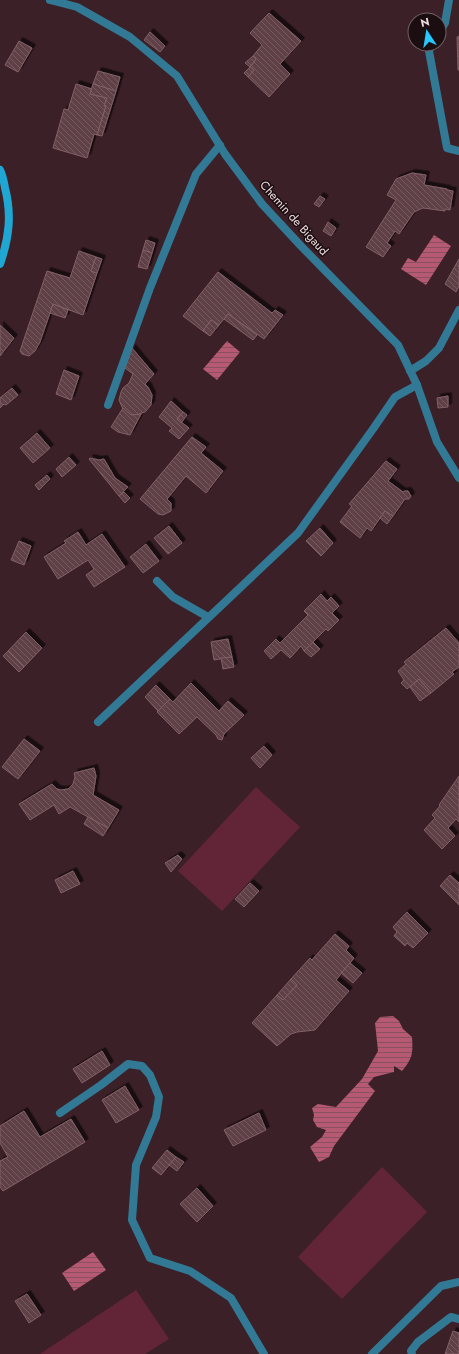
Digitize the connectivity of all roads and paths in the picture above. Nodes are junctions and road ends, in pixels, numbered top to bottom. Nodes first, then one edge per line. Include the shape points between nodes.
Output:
1 (50, 0) edge
2 (449, 0) edge
3 (447, 12) edge
4 (428, 52) edge
5 (220, 145) junction
6 (459, 151) edge
7 (0, 170) edge
8 (0, 264) edge
9 (459, 310) edge
10 (410, 371) junction
11 (417, 385) junction
12 (108, 405) dead end
13 (459, 478) edge
14 (157, 581) dead end
15 (208, 617) junction
16 (98, 722) dead end
17 (60, 1113) dead end
18 (459, 1282) edge
19 (459, 1319) edge
20 (264, 1354) edge
21 (372, 1354) edge
22 (412, 1354) edge

1 - 5 street, Chemin de Bigaud via 77,7 130,37 177,76
2 - 3 street
4 - 6 street via 447,148
5 - 10 street, Chemin de Bigaud via 262,204 398,345
5 - 12 street via 196,174 150,288
7 - 8 street via 8,198 10,223
9 - 10 street via 439,348 426,361
10 - 11 street, Chemin de Bigaud
11 - 13 street, Chemin de Bigaud via 437,442
11 - 15 street via 395,397 298,533
14 - 15 street via 173,597
15 - 16 street
17 - 20 street via 128,1064 142,1066 150,1075 158,1097 156,1117 136,1165 132,1220 150,1258 190,1271 231,1298
18 - 21 street via 440,1286
19 - 22 street via 451,1317 418,1342 411,1351

